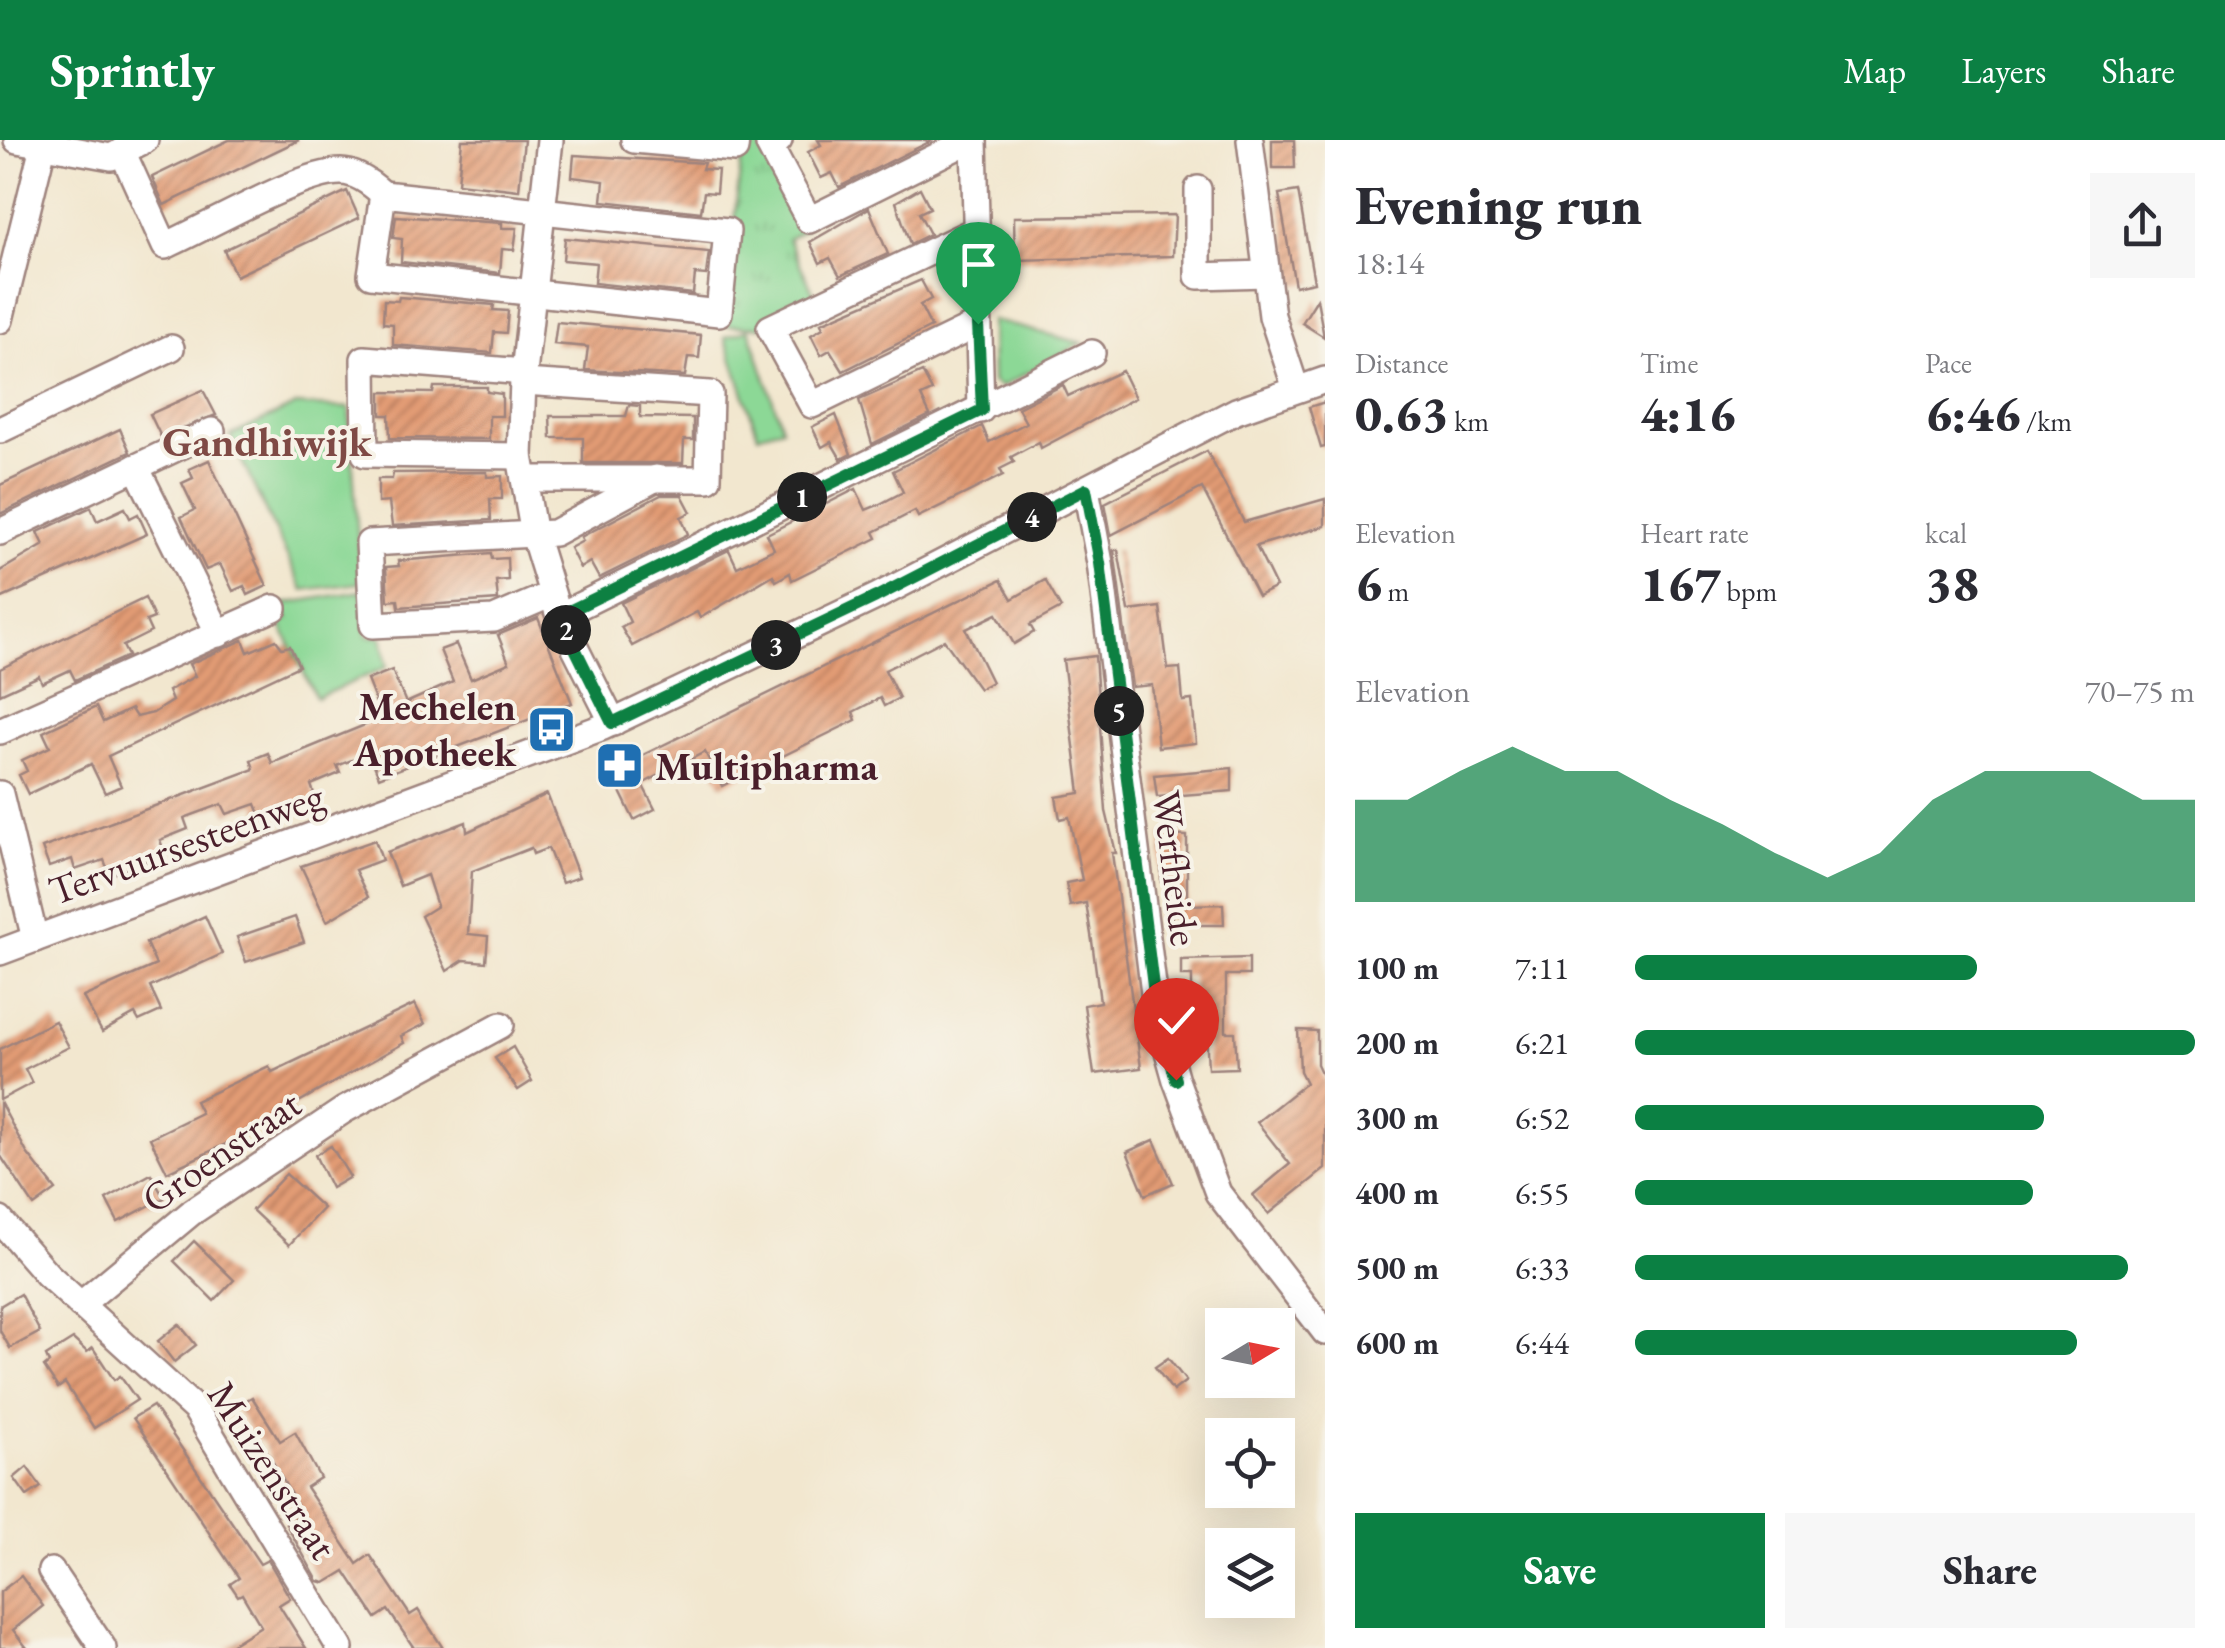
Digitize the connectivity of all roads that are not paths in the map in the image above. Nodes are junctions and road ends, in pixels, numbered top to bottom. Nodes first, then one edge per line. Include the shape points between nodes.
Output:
1 (17, 140) edge
2 (550, 140) edge
3 (634, 140) edge
4 (736, 140) edge
5 (779, 140) edge
6 (972, 140) edge
7 (1250, 140) edge
8 (134, 145) edge
9 (43, 146) junction
10 (1198, 190) dead end
11 (382, 194) junction
12 (542, 212) junction
13 (976, 230) junction
14 (1266, 274) junction
15 (532, 294) junction
16 (0, 320) edge
17 (978, 324) junction
18 (171, 348) dead end
19 (1092, 353) dead end
20 (523, 377) junction
21 (1325, 380) edge
22 (1296, 389) junction
23 (982, 410) junction
24 (0, 430) edge
25 (212, 431) dead end
26 (136, 467) junction
27 (522, 468) junction
28 (656, 478) junction
29 (1086, 489) junction
30 (0, 532) edge
31 (534, 535) junction
32 (556, 605) junction
33 (274, 608) dead end
34 (219, 634) junction
35 (612, 723) junction
36 (0, 731) edge
37 (0, 794) edge
38 (35, 939) junction
39 (0, 952) edge
40 (501, 1025) dead end
41 (0, 1220) edge
42 (80, 1304) junction
43 (1325, 1332) edge
44 (50, 1571) dead end
45 (102, 1648) edge
46 (340, 1648) edge

1 - 9 street
2 - 12 street
3 - 4 street via 736,149
5 - 6 street via 769,145 809,220
6 - 13 street
7 - 14 street
8 - 9 street via 112,156
8 - 11 street via 165,246 312,178 344,172
9 - 16 street
10 - 14 street via 1198,276
11 - 12 street
11 - 15 street via 370,274
12 - 15 street
12 - 15 street via 727,231 719,314
13 - 17 street
13 - 17 street via 770,328 812,405
14 - 22 street
15 - 20 street
17 - 23 street
18 - 24 street
19 - 23 street
20 - 27 street
20 - 27 street via 364,358 364,454
20 - 28 street via 710,394 708,479
21 - 22 street, Tervuursesteenweg
22 - 29 street, Tervuursesteenweg via 1236,411
23 - 32 street
25 - 26 street
26 - 30 street
26 - 34 street
27 - 28 street
27 - 31 street
28 - 31 street via 554,532
29 - 35 street, Tervuursesteenweg
29 - 43 street, Werfheide via 1156,1010 1218,1193
31 - 32 street
31 - 32 street via 369,543 373,625 494,619
32 - 35 street
33 - 34 street
34 - 36 street
35 - 38 street, Tervuursesteenweg
37 - 38 street
38 - 39 street, Tervuursesteenweg
40 - 42 street, Groenstraat via 412,1070 192,1212
41 - 42 street, Muizenstraat
42 - 46 street, Muizenstraat via 196,1410
44 - 45 street

